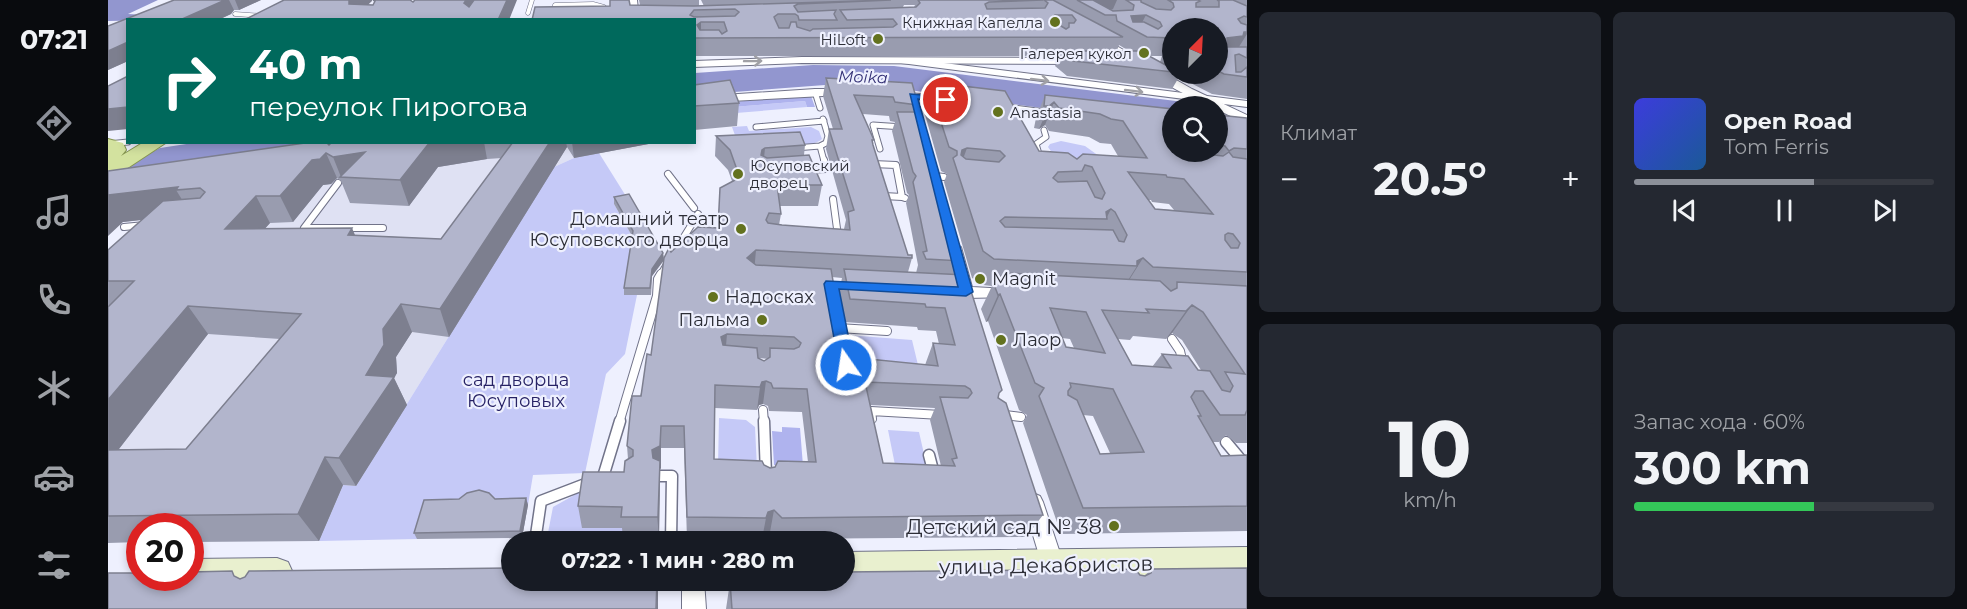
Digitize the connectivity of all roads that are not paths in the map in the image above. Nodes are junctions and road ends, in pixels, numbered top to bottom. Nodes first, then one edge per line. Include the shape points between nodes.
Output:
1 (532, 0) edge
2 (633, 0) edge
3 (573, 2) edge
4 (528, 13) dead end
5 (235, 14) dead end
6 (269, 17) edge
7 (552, 18) edge
8 (603, 18) edge
9 (637, 18) edge
10 (1082, 31) edge
11 (1106, 36) edge
12 (1094, 37) junction
13 (904, 61) junction
14 (1092, 61) edge
15 (1113, 61) edge
16 (1136, 61) junction
17 (1162, 61) edge
18 (696, 64) edge
19 (815, 92) junction
20 (849, 92) edge
21 (884, 94) edge
22 (913, 96) junction
23 (1174, 96) edge
24 (1199, 96) edge
25 (696, 100) edge
26 (959, 101) edge
27 (1228, 102) edge
28 (980, 104) edge
29 (1247, 104) edge
30 (820, 108) dead end
31 (917, 110) edge
32 (1228, 110) edge
33 (1072, 116) edge
34 (1247, 120) edge
35 (756, 127) dead end
36 (908, 127) edge
37 (1044, 130) dead end
38 (152, 144) edge
39 (820, 146) junction
40 (792, 148) edge
41 (133, 149) edge
42 (880, 149) dead end
43 (108, 155) edge
44 (1042, 157) edge
45 (795, 171) edge
46 (937, 173) edge
47 (668, 174) dead end
48 (876, 174) edge
49 (338, 183) dead end
50 (880, 185) edge
51 (939, 193) edge
52 (833, 199) dead end
53 (155, 224) edge
54 (124, 227) dead end
55 (383, 228) dead end
56 (956, 242) edge
57 (839, 245) edge
58 (833, 286) edge
59 (937, 290) edge
60 (1019, 295) edge
61 (969, 301) junction
62 (838, 328) junction
63 (887, 331) dead end
64 (1172, 339) dead end
65 (1185, 371) edge
66 (851, 373) edge
67 (998, 394) edge
68 (763, 410) dead end
69 (954, 415) edge
70 (1008, 420) edge
71 (875, 432) edge
72 (1226, 442) dead end
73 (929, 455) dead end
74 (1247, 467) edge
75 (660, 476) edge
76 (924, 476) edge
77 (766, 483) edge
78 (1028, 486) edge
79 (537, 531) edge
80 (671, 531) edge
81 (1247, 562) edge
82 (1053, 564) junction
83 (855, 567) edge
84 (204, 575) edge
85 (288, 578) edge
86 (693, 591) edge
87 (694, 609) edge

1 - 4 lane
2 - 9 street
3 - 7 lane via 555,5
3 - 8 lane via 603,5
5 - 6 lane
10 - 12 street
11 - 12 lane
12 - 16 street
13 - 14 street
18 -> 13 street via 725,58
13 -> 23 street
15 - 16 street
16 - 17 street
16 - 24 street
19 - 20 street
19 - 25 street
19 - 30 lane
21 - 22 street
22 - 26 street
22 - 31 street
27 - 29 street
28 - 33 street
32 - 34 street
35 - 39 lane via 824,120 828,140
36 - 42 lane via 873,125
37 - 44 lane via 1046,137 1036,144
38 - 41 main road
39 - 40 lane
39 - 45 lane via 826,169
41 - 43 main road
41 - 43 lane
46 - 51 street
47 - 79 lane via 696,211 658,279 657,296 607,477 541,501
48 - 50 lane via 873,164 896,165 904,197 884,196
49 - 55 lane via 304,228
52 - 57 lane
53 - 54 lane
56 - 61 street
58 - 62 lane
59 - 61 street
60 - 61 street
62 - 63 lane
62 - 66 lane
64 - 65 lane
67 - 70 street
68 - 77 lane
69 - 71 lane via 870,408
72 - 74 lane
73 - 76 lane via 935,477
75 - 80 lane via 672,476
78 - 82 street
81 - 82 main road, улица Декабристов via 1101,568
82 - 83 main road, улица Декабристов
84 - 85 main road
86 - 87 street

